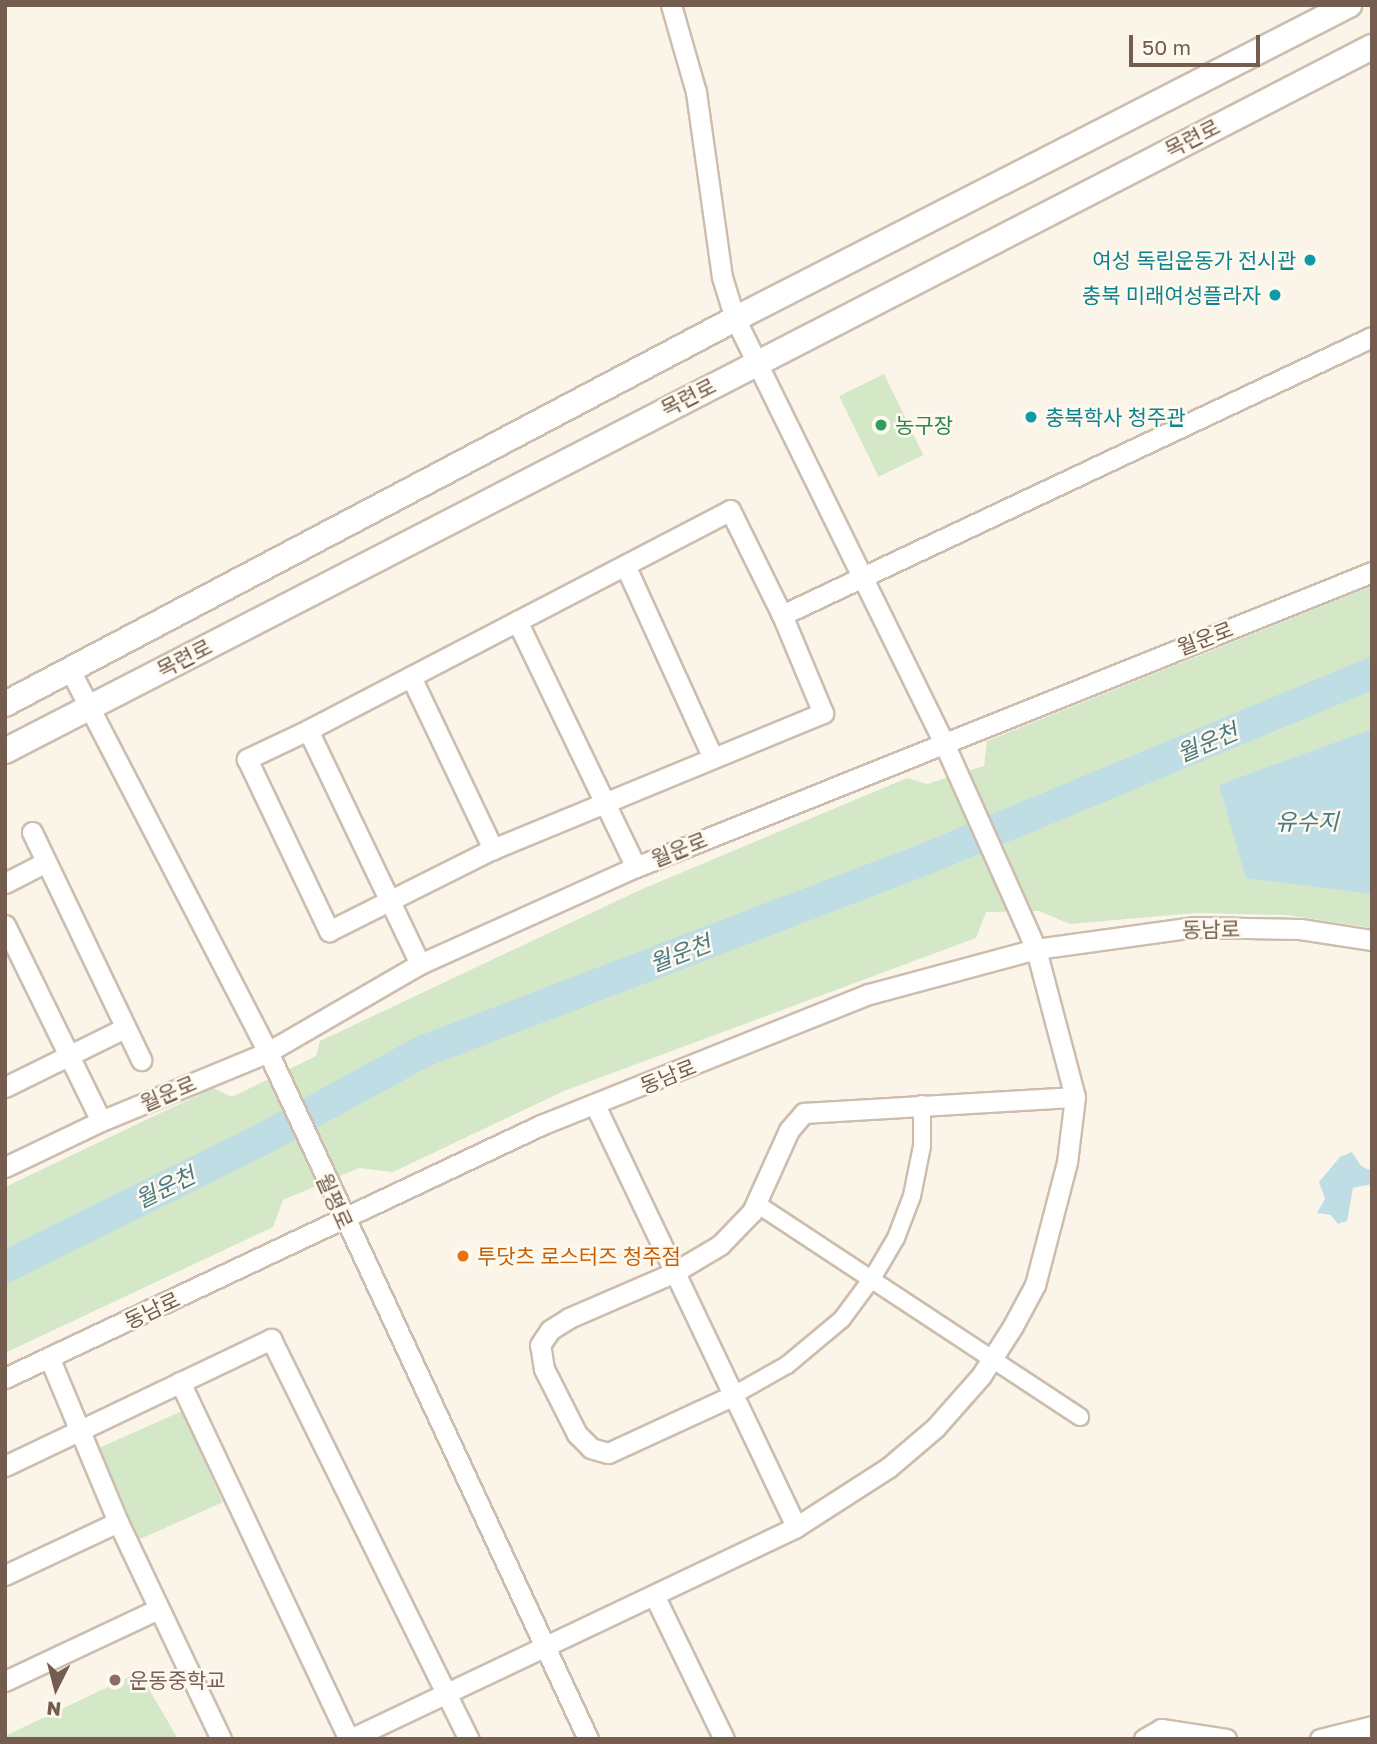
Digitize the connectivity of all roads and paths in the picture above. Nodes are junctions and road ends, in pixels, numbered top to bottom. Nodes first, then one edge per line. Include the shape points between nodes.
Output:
1 (671, 5) edge
2 (1349, 5) edge
3 (1372, 47) edge
4 (735, 319) junction
5 (1372, 337) edge
6 (757, 362) junction
7 (625, 565) junction
8 (1372, 572) edge
9 (863, 577) junction
10 (782, 615) junction
11 (517, 621) junction
12 (70, 670) junction
13 (411, 677) junction
14 (5, 704) edge
15 (89, 707) junction
16 (308, 730) junction
17 (943, 741) junction
18 (5, 751) edge
19 (713, 758) junction
20 (606, 801) junction
21 (32, 832) dead end
22 (493, 849) junction
23 (46, 862) junction
24 (636, 866) junction
25 (5, 883) edge
26 (389, 899) junction
27 (5, 925) edge
28 (1372, 940) edge
29 (1036, 949) junction
30 (420, 964) junction
31 (125, 1028) junction
32 (268, 1052) junction
33 (69, 1056) junction
34 (141, 1060) dead end
35 (5, 1087) edge
36 (1075, 1097) junction
37 (922, 1104) junction
38 (595, 1105) junction
39 (101, 1121) junction
40 (5, 1167) edge
41 (757, 1203) junction
42 (344, 1222) junction
43 (673, 1273) junction
44 (873, 1277) junction
45 (48, 1357) junction
46 (991, 1361) junction
47 (5, 1378) edge
48 (180, 1382) junction
49 (732, 1396) junction
50 (1080, 1417) dead end
51 (78, 1431) junction
52 (5, 1466) edge
53 (118, 1522) junction
54 (796, 1527) junction
55 (5, 1575) edge
56 (655, 1597) junction
57 (158, 1609) junction
58 (544, 1649) junction
59 (5, 1681) edge
60 (446, 1694) junction
61 (1372, 1726) edge
62 (222, 1739) edge
63 (350, 1739) edge
64 (469, 1739) edge
65 (588, 1739) edge
66 (724, 1739) edge
67 (1144, 1739) edge
68 (1226, 1739) edge
69 (1320, 1739) edge

1 - 4 street via 694,83 722,277
2 - 4 street, 목련로
3 - 6 street, 목련로
4 - 6 street
4 - 12 street, 목련로
5 - 9 street
6 - 9 street
6 - 15 street, 목련로
7 - 10 street via 730,510
7 - 11 street
7 - 19 street
8 - 17 street, 월운로
9 - 10 street
9 - 17 street
10 - 19 street via 823,713
11 - 13 street
11 - 20 street
12 - 14 street, 목련로
12 - 15 street, 월평로
13 - 16 street
13 - 22 street
15 - 18 street, 목련로
15 - 32 street, 월평로
16 - 26 street
16 - 26 street via 247,759 329,931
17 - 24 street, 월운로
17 - 29 street
19 - 20 street
20 - 22 street
20 - 24 street
21 - 23 street
22 - 26 street
23 - 25 street
23 - 31 street
24 - 30 street, 월운로
26 - 30 street
27 - 33 street
28 - 29 street, 동남로 via 1300,929 1194,927
29 - 36 street
29 - 38 street, 동남로 via 869,994
30 - 32 street, 월운로
31 - 33 street
31 - 34 street
32 - 39 street, 월운로
32 - 42 street, 월평로
33 - 35 street
33 - 39 street
36 - 37 street
36 - 46 street via 1067,1162 1035,1285
37 - 41 street via 804,1113 789,1130
37 - 44 street via 922,1146 912,1196 896,1238
38 - 42 street, 동남로 via 541,1125
38 - 43 street
39 - 40 street, 월운로
41 - 43 street via 720,1245
41 - 44 street
42 - 45 street, 동남로
42 - 58 street, 월평로
43 - 49 street
43 - 49 street via 550,1330 540,1345 544,1369 577,1434 591,1448 608,1453
44 - 46 street
44 - 49 street via 842,1319 787,1365
45 - 47 street, 동남로
45 - 51 street
46 - 50 street
46 - 54 street via 935,1428 888,1468
48 - 51 street
48 - 60 street via 271,1339
48 - 63 street
49 - 54 street
51 - 52 street
51 - 53 street
53 - 55 street
53 - 57 street
54 - 56 street
56 - 58 street
56 - 66 street
57 - 59 street
57 - 62 street
58 - 60 street
58 - 65 street, 월평로
60 - 63 street
60 - 64 street
61 - 69 street
67 - 68 street via 1161,1729

